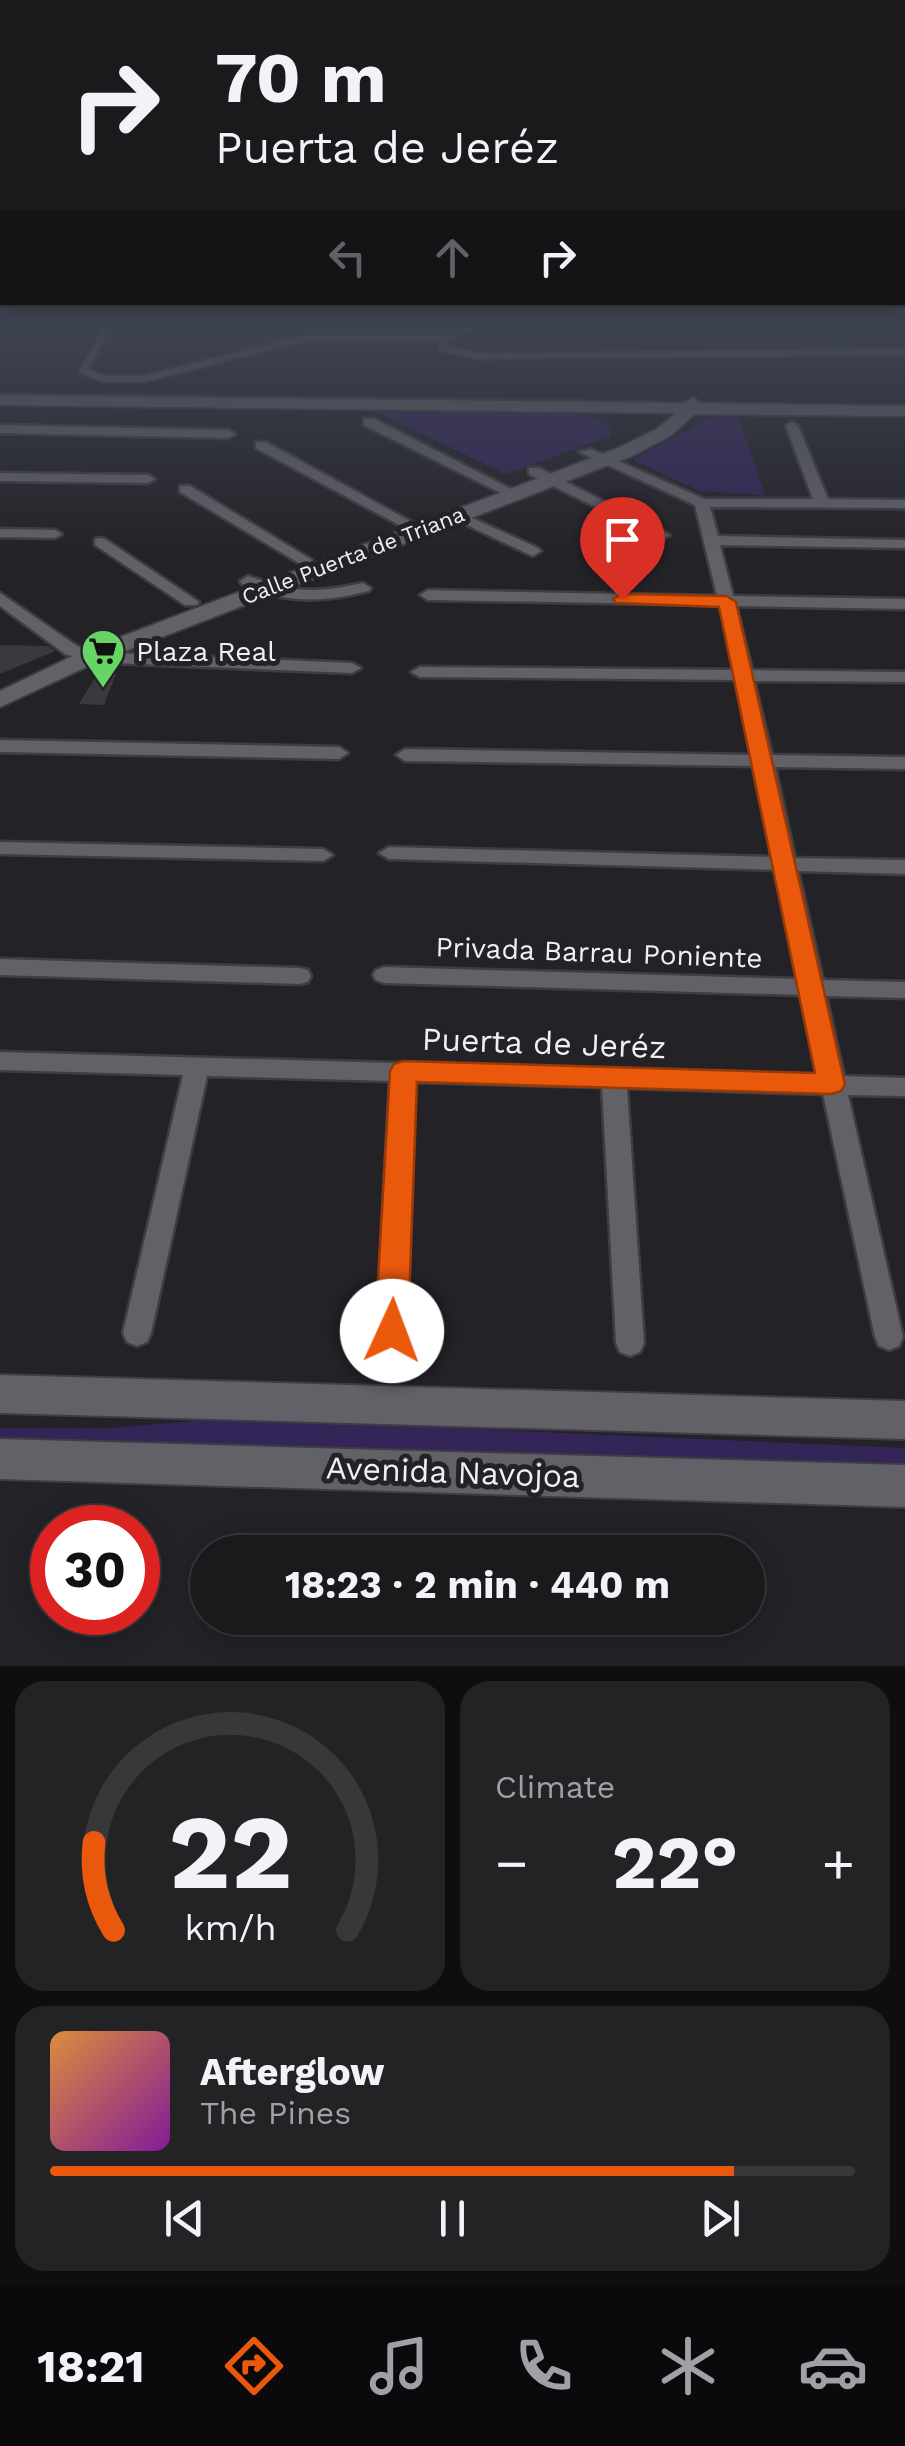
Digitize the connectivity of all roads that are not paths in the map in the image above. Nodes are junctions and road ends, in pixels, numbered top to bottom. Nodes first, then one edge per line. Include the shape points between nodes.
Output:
1 (227, 403) edge
2 (649, 403) edge
3 (660, 403) edge
4 (684, 403) edge
5 (692, 403) junction
6 (705, 403) edge
7 (579, 407) junction
8 (905, 412) edge
9 (368, 422) dead end
10 (630, 426) junction
11 (792, 426) dead end
12 (0, 429) edge
13 (664, 431) junction
14 (228, 434) dead end
15 (260, 445) dead end
16 (594, 456) junction
17 (542, 475) junction
18 (0, 477) edge
19 (148, 479) dead end
20 (185, 489) dead end
21 (505, 489) junction
22 (702, 502) junction
23 (822, 503) junction
24 (905, 504) edge
25 (458, 515) junction
26 (411, 526) junction
27 (0, 533) edge
28 (55, 534) dead end
29 (663, 535) dead end
30 (712, 540) junction
31 (100, 542) dead end
32 (905, 544) edge
33 (533, 551) dead end
34 (304, 560) junction
35 (255, 585) junction
36 (364, 588) dead end
37 (428, 595) dead end
38 (0, 598) edge
39 (192, 602) junction
40 (727, 602) junction
41 (905, 604) edge
42 (80, 654) junction
43 (352, 668) dead end
44 (420, 672) dead end
45 (743, 674) junction
46 (905, 676) edge
47 (0, 680) edge
48 (0, 700) edge
49 (0, 746) edge
50 (340, 753) dead end
51 (405, 755) dead end
52 (764, 761) junction
53 (905, 763) edge
54 (0, 848) edge
55 (390, 853) dead end
56 (324, 855) dead end
57 (786, 864) junction
58 (905, 867) edge
59 (0, 968) edge
60 (384, 975) dead end
61 (300, 976) dead end
62 (812, 988) junction
63 (905, 990) edge
64 (0, 1061) edge
65 (198, 1066) junction
66 (403, 1071) junction
67 (614, 1078) junction
68 (831, 1084) junction
69 (905, 1087) edge
70 (392, 1331) dead end
71 (137, 1333) dead end
72 (889, 1337) dead end
73 (630, 1343) dead end
74 (0, 1394) edge
75 (905, 1420) edge
76 (0, 1459) edge
77 (905, 1486) edge

1 - 7 street
2 - 7 street
3 - 10 street, Calle Puerta de Triana
4 - 5 street
5 - 6 street
5 - 8 street
5 - 13 street, Calle Puerta de Triana
7 - 10 street
9 - 21 street
10 - 13 street
10 - 16 street, Calle Puerta de Triana
11 - 23 street
12 - 14 street
13 - 16 street, Calle Puerta de Triana
15 - 26 street
16 - 17 street, Calle Puerta de Triana
16 - 22 street
17 - 21 street, Calle Puerta de Triana
17 - 29 street
18 - 19 street
20 - 34 street
21 - 25 street, Calle Puerta de Triana
21 - 26 street, Calle Puerta de Triana
22 - 23 street
22 - 30 street
23 - 24 street
25 - 26 street, Calle Puerta de Triana
25 - 33 street
26 - 34 street, Calle Puerta de Triana
26 - 35 street, Calle Puerta de Triana
27 - 28 street
30 - 32 street
30 - 40 street
31 - 39 street
34 - 35 street, Calle Puerta de Triana
35 - 36 street via 316,596
35 - 39 street, Calle Puerta de Triana
35 - 42 street, Calle Puerta de Triana
37 - 40 street
38 - 42 street
39 - 42 street, Calle Puerta de Triana
40 - 41 street
40 - 45 street
42 - 43 street
42 - 47 street, Calle Puerta de Triana
42 - 48 street, Calle Puerta de Triana
44 - 45 street
45 - 46 street
45 - 52 street
49 - 50 street
51 - 52 street
52 - 53 street
52 - 57 street
54 - 56 street
55 - 57 street
57 - 58 street
57 - 62 street
59 - 61 street
60 - 62 street, Privada Barrau Poniente
62 - 63 street, Privada Barrau Poniente
62 - 68 street
64 - 65 street, Puerta de Jeréz
65 - 66 street, Puerta de Jeréz
65 - 71 street
66 - 67 street, Puerta de Jeréz
66 - 70 street
67 - 68 street, Puerta de Jeréz
67 - 73 street
68 - 69 street, Puerta de Jeréz
68 - 72 street
74 - 75 street
76 - 77 street, Avenida Navojoa

